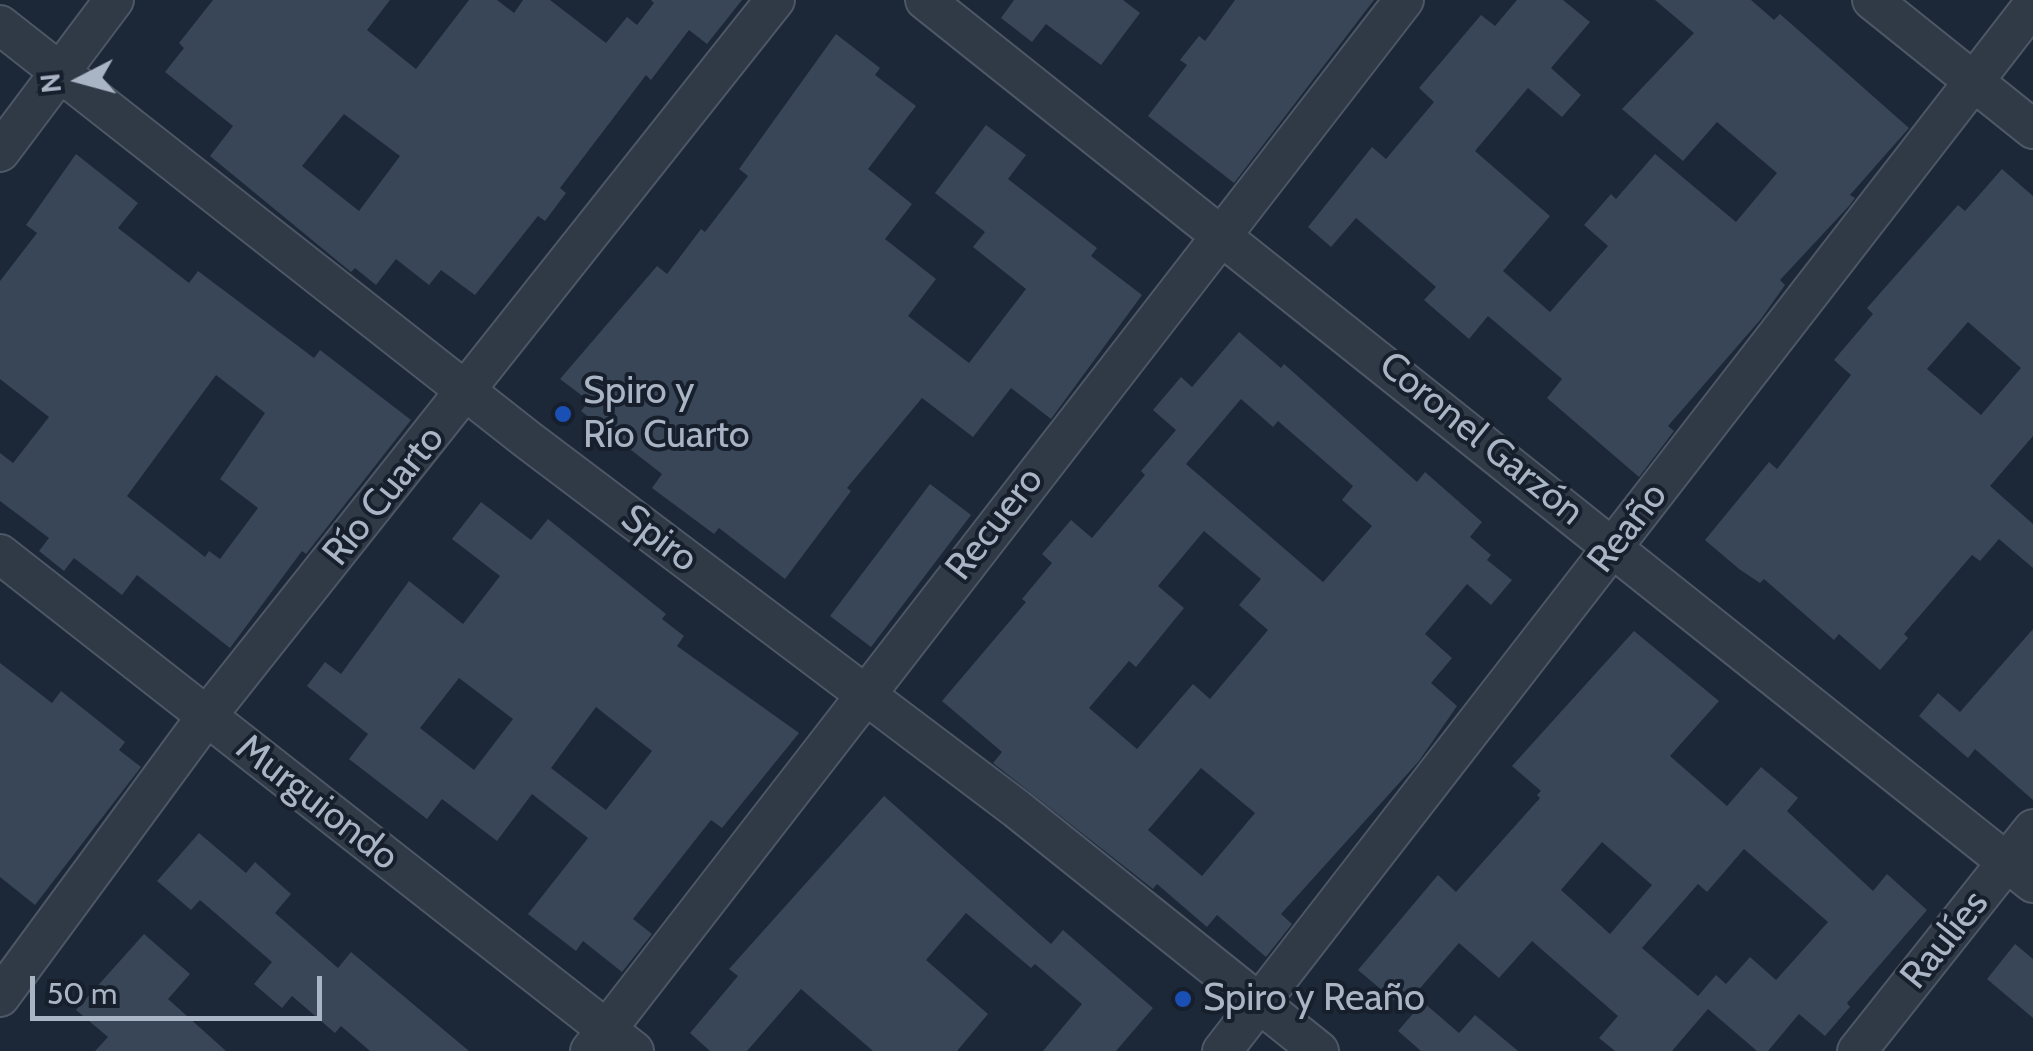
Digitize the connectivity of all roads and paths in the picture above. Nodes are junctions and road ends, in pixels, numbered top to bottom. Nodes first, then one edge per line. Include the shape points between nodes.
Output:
1 (114, 0) edge
2 (775, 0) edge
3 (926, 0) edge
4 (1404, 0) edge
5 (1872, 0) edge
6 (2033, 5) edge
7 (0, 25) edge
8 (60, 72) junction
9 (1974, 81) junction
10 (2033, 128) edge
11 (0, 152) edge
12 (1220, 232) junction
13 (467, 392) junction
14 (1615, 546) junction
15 (0, 554) edge
16 (863, 694) junction
17 (206, 716) junction
18 (2033, 829) edge
19 (2020, 873) edge
20 (0, 996) edge
21 (1259, 1002) junction
22 (610, 1044) edge
23 (1222, 1051) edge
24 (1319, 1051) edge
25 (1857, 1051) edge

1 - 8 street
2 - 13 street, Río Cuarto
3 - 12 street, Coronel Garzón
4 - 12 street, Recuero
5 - 9 street
6 - 9 street, Reaño
7 - 8 street, Spiro
8 - 11 street
8 - 13 street, Spiro
9 - 10 street
9 - 14 street, Reaño
12 - 14 street, Coronel Garzón
12 - 16 street, Recuero
13 - 16 street, Spiro
13 - 17 street, Río Cuarto
14 - 19 street, Coronel Garzón
14 - 21 street, Reaño
15 - 17 street, Murguiondo
16 - 21 street, Spiro
16 - 22 street, Recuero
17 - 20 street, Río Cuarto
17 - 22 street, Murguiondo
18 - 19 street, Raulíes
19 - 25 street, Raulíes
21 - 23 street, Reaño
21 - 24 street, Spiro

